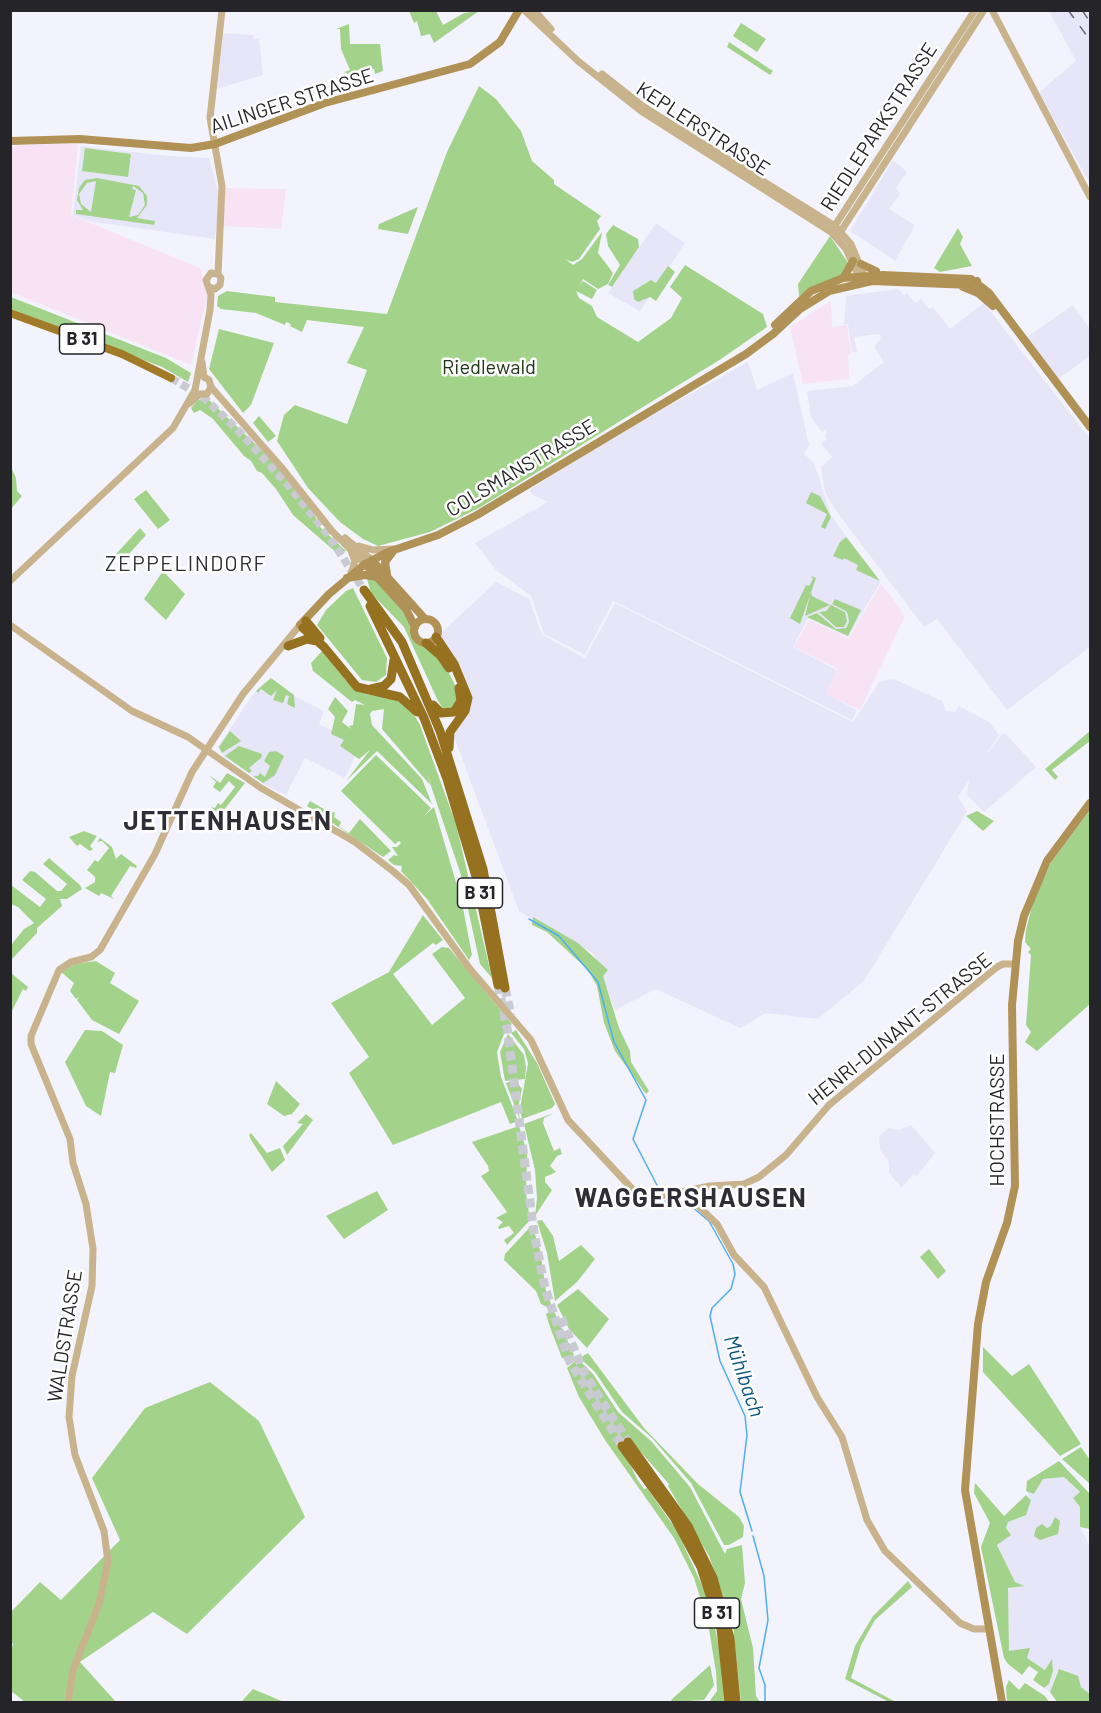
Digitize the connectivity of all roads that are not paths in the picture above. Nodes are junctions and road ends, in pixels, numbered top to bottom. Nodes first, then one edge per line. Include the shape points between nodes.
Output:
1 (222, 10) edge
2 (519, 10) edge
3 (524, 10) edge
4 (534, 10) edge
5 (975, 10) edge
6 (984, 10) edge
7 (992, 10) edge
8 (10, 141) edge
9 (215, 144) junction
10 (1090, 198) edge
11 (836, 230) junction
12 (853, 261) junction
13 (861, 264) junction
14 (215, 274) junction
15 (883, 275) junction
16 (863, 277) junction
17 (843, 278) junction
18 (977, 281) junction
19 (960, 284) junction
20 (209, 287) junction
21 (217, 288) junction
22 (211, 301) junction
23 (10, 313) edge
24 (758, 345) junction
25 (1027, 347) junction
26 (171, 378) tunnel mouth
27 (201, 378) junction
28 (203, 391) junction
29 (1087, 424) edge
30 (1090, 434) edge
31 (352, 545) junction
32 (395, 549) junction
33 (368, 562) junction
34 (349, 576) junction
35 (384, 578) junction
36 (10, 581) edge
37 (425, 619) junction
38 (303, 624) junction
39 (10, 625) edge
40 (415, 627) junction
41 (436, 637) junction
42 (319, 642) junction
43 (426, 643) junction
44 (288, 646) junction
45 (392, 652) junction
46 (255, 680) junction
47 (423, 687) junction
48 (427, 725) junction
49 (207, 750) junction
50 (454, 771) junction
51 (1090, 804) edge
52 (1015, 964) junction
53 (31, 1044) joint
54 (689, 1191) junction
55 (989, 1629) junction
56 (68, 1702) edge
57 (729, 1702) edge
58 (736, 1702) edge
59 (1002, 1702) edge

1 - 9 street via 210,118
2 - 9 main road, AILINGER STRASSE via 500,42 470,64 326,103
3 - 11 street, KEPLERSTRASSE via 578,61 649,117
4 - 11 street, KEPLERSTRASSE via 581,58 644,107
5 - 11 street, RIEDLEPARKSTRASSE
6 - 11 street, RIEDLEPARKSTRASSE
7 - 10 street
8 - 9 main road, AILINGER STRASSE via 80,139 191,148
9 - 14 street via 223,197
11 - 12 street, KEPLERSTRASSE
11 - 13 street, KEPLERSTRASSE
12 - 16 street, KEPLERSTRASSE
12 - 17 main road
13 - 15 main road
13 - 16 street, KEPLERSTRASSE
14 - 20 street via 206,278
14 - 21 street via 222,281
15 - 16 main road
15 - 18 main road
16 - 17 main road, COLSMANSTRASSE
16 - 19 main road, COLSMANSTRASSE
16 - 24 main road, COLSMANSTRASSE via 813,299
17 - 24 main road, COLSMANSTRASSE via 802,297
18 - 19 main road
18 - 25 main road
19 - 25 main road, COLSMANSTRASSE via 993,307
20 - 21 street
20 - 22 street
21 - 22 street
22 - 27 street
23 - 26 main road, B 31 via 130,358
24 - 32 main road, COLSMANSTRASSE via 463,523
25 - 29 main road
27 - 28 street via 194,385
27 - 28 street via 210,382
28 - 31 street via 226,406 317,512
28 - 36 street via 188,404 160,443
29 - 30 main road
31 - 32 street
31 - 33 street
31 - 34 street via 355,561
32 - 33 main road, COLSMANSTRASSE
32 - 35 main road via 385,561
33 - 34 main road, COLSMANSTRASSE
33 - 35 main road
34 - 35 main road
34 - 38 main road, COLSMANSTRASSE
35 - 37 main road
35 - 40 main road
37 - 40 main road
37 - 41 main road via 436,625
38 - 42 highway
38 - 44 street, COLSMANSTRASSE
38 - 45 highway via 351,678 366,688 379,688 391,679
38 - 46 street, COLSMANSTRASSE
39 - 49 street, HENRI-DUNANT-STRASSE via 132,711
40 - 43 main road via 415,637
41 - 43 main road
41 - 50 highway via 454,664 468,698 449,738
42 - 44 highway via 307,639
42 - 48 highway via 351,683 363,690 400,697
43 - 47 highway via 448,665 459,690 460,706 450,714 441,713
44 - 46 street, COLSMANSTRASSE
45 - 47 highway, B 31 via 364,590 400,638
45 - 48 highway, B 31
46 - 49 street, COLSMANSTRASSE
47 - 50 highway, B 31
48 - 50 highway, B 31 via 471,858 502,987 489,895
49 - 53 street, COLSMANSTRASSE via 104,945 91,957 63,966 56,975 35,1024
49 - 54 street, HENRI-DUNANT-STRASSE via 261,788 356,842 409,885 470,969 531,1040 568,1120 629,1188 637,1194 661,1196
51 - 52 main road, HOCHSTRASSE via 1058,843 1037,879 1024,916
52 - 54 street, HENRI-DUNANT-STRASSE via 997,967 829,1105 786,1155 759,1177 744,1184
52 - 55 main road, HOCHSTRASSE via 1015,1186 980,1305 964,1475
53 - 56 street, WALDSTRASSE via 70,1139 93,1249 92,1286 72,1376 69,1417 75,1455 104,1532 108,1562 99,1604 74,1670
54 - 55 street via 695,1203 717,1224 731,1251 764,1287 817,1397 842,1437 867,1520 885,1551 960,1623
55 - 59 main road, HOCHSTRASSE
57 - 58 highway, B 31 via 722,1635 701,1567 625,1444 688,1526 713,1578 730,1638

